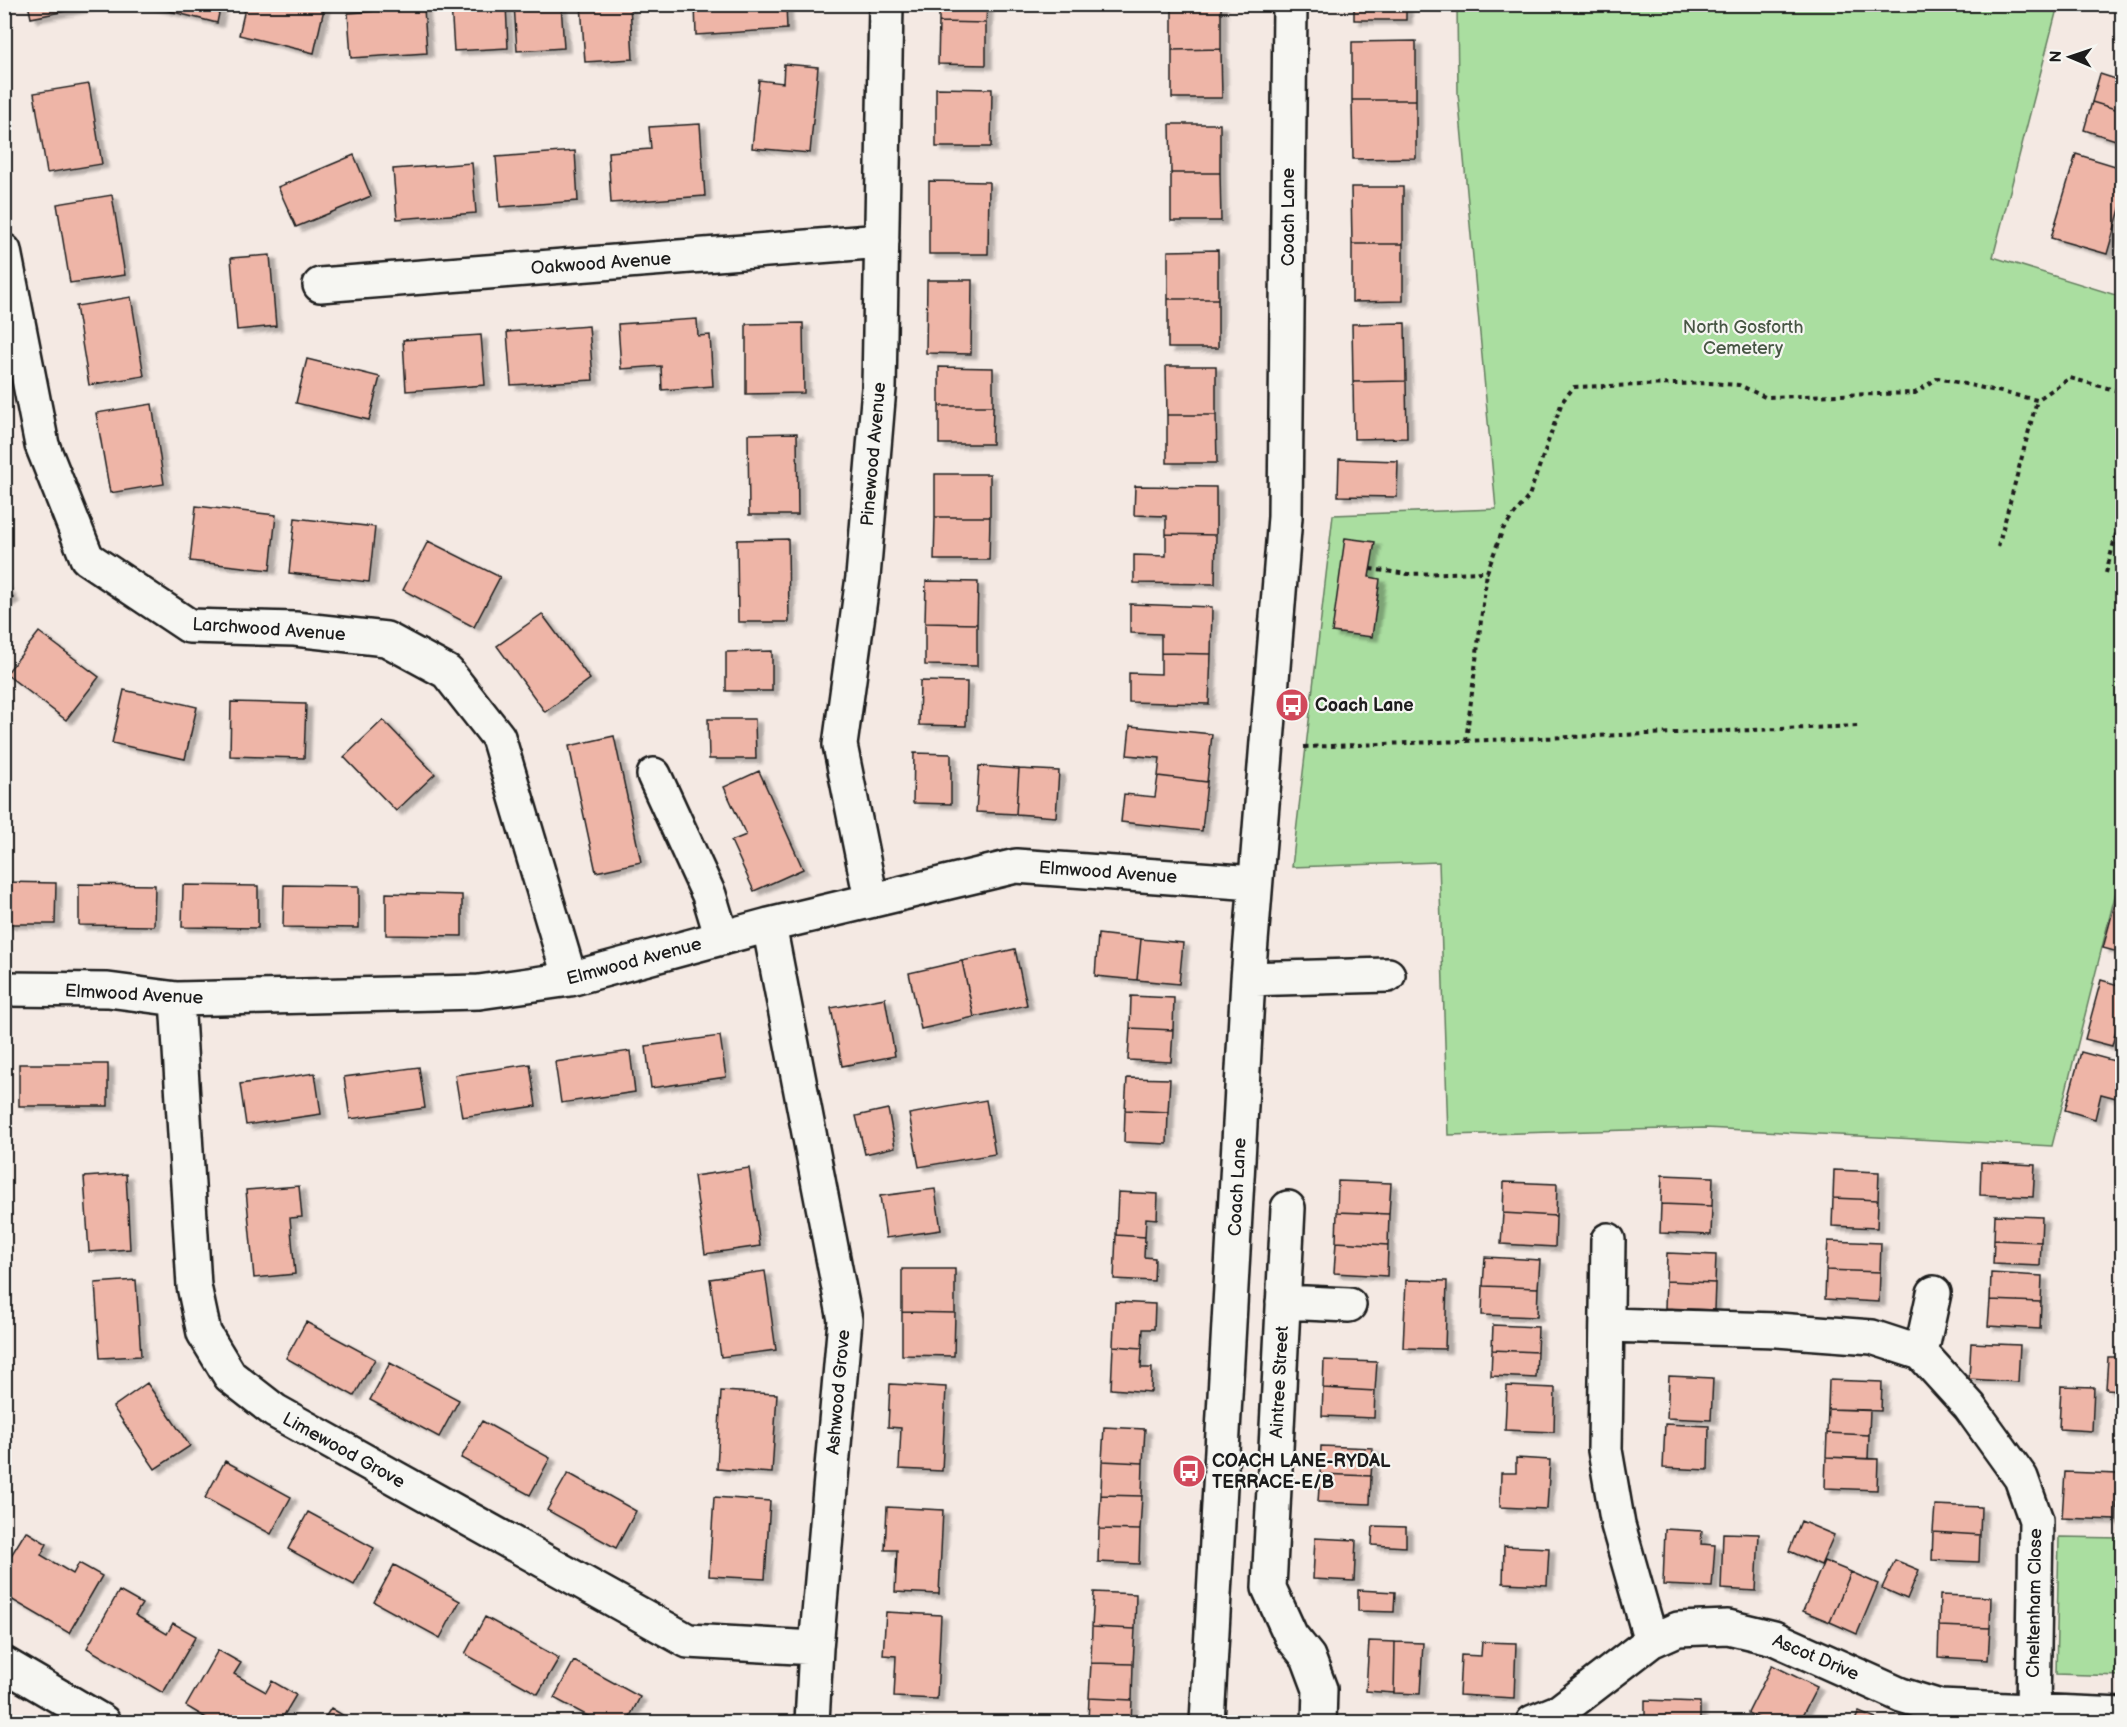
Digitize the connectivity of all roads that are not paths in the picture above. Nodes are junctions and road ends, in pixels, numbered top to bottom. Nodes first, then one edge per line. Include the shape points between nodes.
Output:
1 (886, 4) edge
2 (1290, 4) edge
3 (882, 241) junction
4 (4, 251) edge
5 (320, 285) dead end
6 (654, 775) dead end
7 (1255, 883) junction
8 (871, 899) junction
9 (769, 925) junction
10 (722, 938) junction
11 (1388, 975) dead end
12 (570, 979) junction
13 (1248, 979) junction
14 (4, 988) edge
15 (177, 999) junction
16 (1288, 1208) dead end
17 (1608, 1240) dead end
18 (1934, 1293) dead end
19 (1283, 1302) junction
20 (1349, 1305) dead end
21 (1607, 1325) junction
22 (1921, 1353) junction
23 (1651, 1641) junction
24 (816, 1648) junction
25 (4, 1664) edge
26 (2033, 1711) junction
27 (1940, 1714) edge
28 (2122, 1715) edge
29 (1553, 1718) edge
30 (103, 1722) edge
31 (812, 1722) edge
32 (1207, 1722) edge
33 (1319, 1722) edge

1 - 3 street, Pinewood Avenue
2 - 7 street, Coach Lane via 1286,517
3 - 5 street, Oakwood Avenue
3 - 8 street, Pinewood Avenue via 879,388 863,577 840,745
4 - 12 street, Larchwood Avenue via 42,445 87,558 189,626 295,629 386,639 447,672 498,737
6 - 10 street via 709,894
7 - 8 street, Elmwood Avenue via 1016,866
7 - 13 street, Coach Lane
8 - 9 street, Elmwood Avenue
9 - 10 street, Elmwood Avenue
9 - 24 street, Ashwood Grove via 845,1320
10 - 12 street, Elmwood Avenue
11 - 13 street
12 - 15 street, Elmwood Avenue via 479,992
13 - 32 street, Coach Lane
14 - 15 street, Elmwood Avenue via 108,990
15 - 24 street, Limewood Grove via 194,1286 204,1333 230,1376 275,1411 688,1641
16 - 19 street, Aintree Street
17 - 21 street
18 - 22 street
19 - 20 street
19 - 33 street, Aintree Street via 1269,1588 1291,1636 1308,1657 1320,1689
21 - 22 street, Cheltenham Close via 1872,1336
21 - 23 street via 1605,1450 1618,1525
22 - 26 street, Cheltenham Close via 1970,1407 2021,1478 2036,1520
23 - 27 street, Ascot Drive via 1678,1629 1728,1627 1774,1638
23 - 29 street, Ascot Drive
24 - 31 street, Ashwood Grove
25 - 30 street
26 - 27 street, Ascot Drive
26 - 28 street, Ascot Drive

